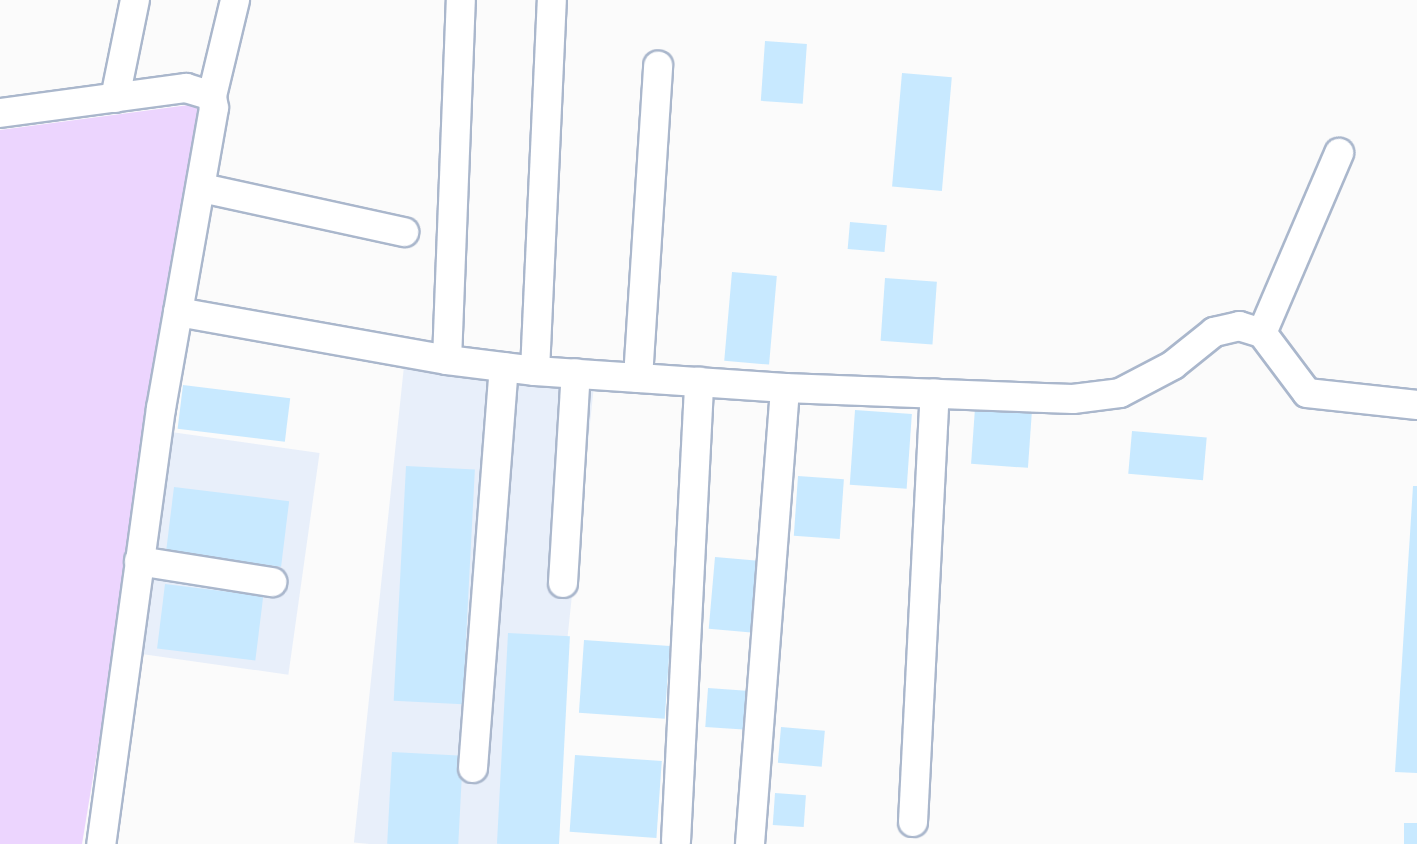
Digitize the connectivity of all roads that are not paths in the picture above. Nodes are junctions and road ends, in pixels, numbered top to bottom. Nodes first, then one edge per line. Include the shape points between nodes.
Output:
1 (135, 0) edge
2 (235, 0) edge
3 (461, 0) edge
4 (552, 0) edge
5 (658, 66) dead end
6 (212, 96) junction
7 (116, 98) junction
8 (0, 113) edge
9 (1339, 153) dead end
10 (202, 188) junction
11 (404, 232) dead end
12 (178, 312) junction
13 (1262, 334) junction
14 (447, 360) junction
15 (504, 367) junction
16 (535, 371) junction
17 (576, 373) junction
18 (638, 378) junction
19 (699, 382) junction
20 (785, 388) junction
21 (935, 394) junction
22 (1417, 405) edge
23 (139, 561) junction
24 (272, 582) dead end
25 (563, 583) dead end
26 (473, 768) dead end
27 (913, 822) dead end
28 (676, 841) dead end
29 (101, 844) edge
30 (750, 844) edge

1 - 7 street
2 - 6 street
3 - 14 street
4 - 16 street
5 - 18 street
6 - 7 street via 186,88
6 - 10 street via 214,122
7 - 8 street
9 - 13 street
10 - 11 street
10 - 12 street
12 - 14 street
12 - 23 street
13 - 21 street via 1240,326 1214,332 1173,365 1120,393 1073,399
13 - 22 street via 1307,393
14 - 15 street
15 - 16 street
15 - 26 street
16 - 17 street
17 - 18 street
17 - 25 street
18 - 19 street
19 - 20 street
19 - 28 street
20 - 21 street
20 - 30 street
21 - 27 street
23 - 24 street
23 - 29 street

